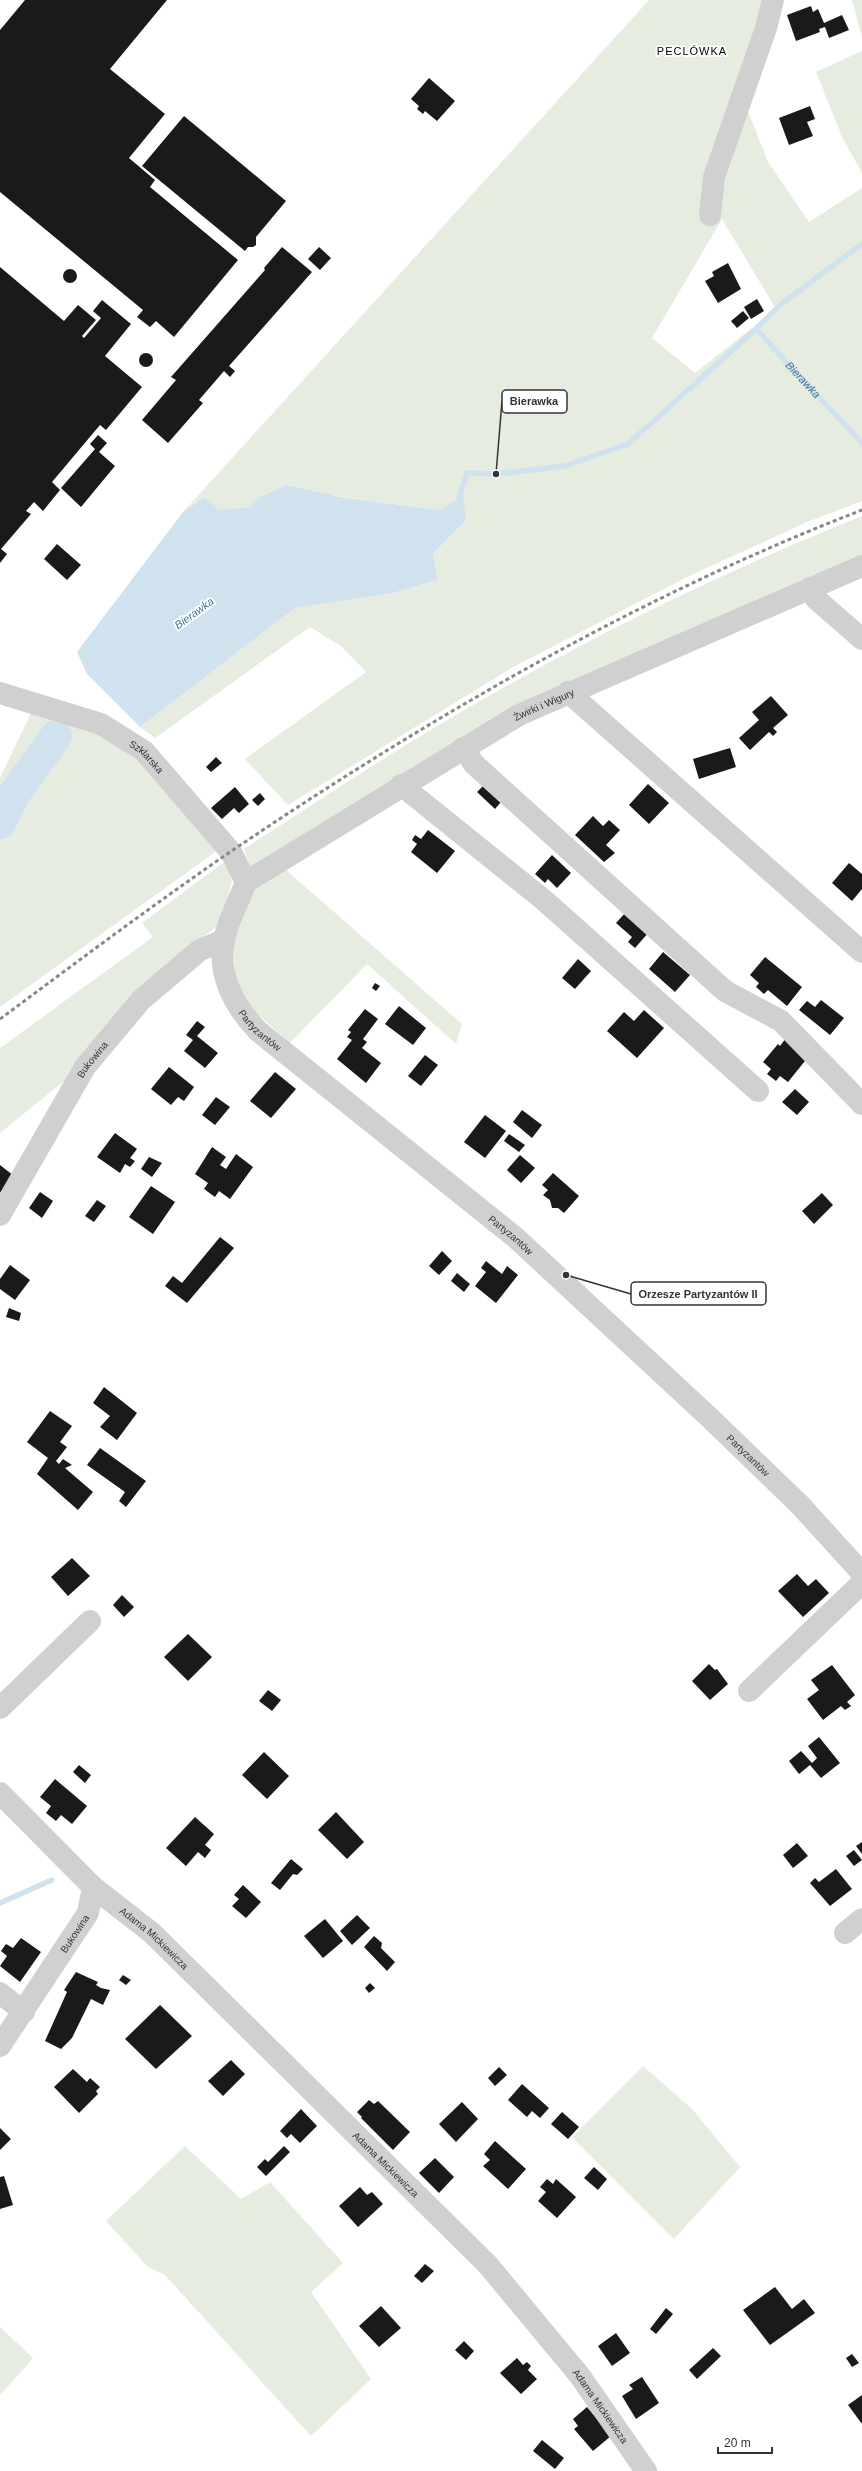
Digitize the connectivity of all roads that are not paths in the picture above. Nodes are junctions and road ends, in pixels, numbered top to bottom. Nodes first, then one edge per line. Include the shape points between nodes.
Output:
1 (773, 0) edge
2 (710, 215) dead end
3 (862, 566) edge
4 (810, 588) junction
5 (862, 639) edge
6 (568, 692) junction
7 (0, 693) edge
8 (463, 748) junction
9 (401, 785) junction
10 (246, 882) junction
11 (224, 940) junction
12 (862, 952) edge
13 (758, 1091) dead end
14 (862, 1104) edge
15 (0, 1215) edge
16 (862, 1573) edge
17 (862, 1583) edge
18 (90, 1621) dead end
19 (749, 1691) dead end
20 (0, 1708) edge
21 (0, 1793) edge
22 (93, 1887) junction
23 (862, 1919) edge
24 (845, 1932) dead end
25 (0, 1993) edge
26 (24, 2012) junction
27 (0, 2046) edge
28 (646, 2471) edge

1 - 2 street via 766,28 714,177
3 - 4 street, Żwirki i Wigury
4 - 5 street via 816,599
4 - 6 street, Żwirki i Wigury
6 - 8 street, Żwirki i Wigury via 519,715
6 - 12 street
7 - 10 street, Szklarska via 101,724 144,751 231,852
8 - 9 street, Żwirki i Wigury
8 - 14 street via 474,764 725,991 781,1021
9 - 10 street, Żwirki i Wigury
9 - 13 street via 545,901
10 - 11 street, Partyzantów
11 - 15 street, Bukowina via 200,950 141,1000 90,1061
11 - 16 street, Partyzantów via 226,981 243,1016 258,1031 516,1238 800,1505
17 - 19 street
18 - 20 street
21 - 22 street
22 - 26 street, Bukowina via 88,1913
22 - 28 street, Adama Mickiewicza via 152,1933 488,2265 580,2376
23 - 24 street
25 - 26 street
26 - 27 street, Bukowina

